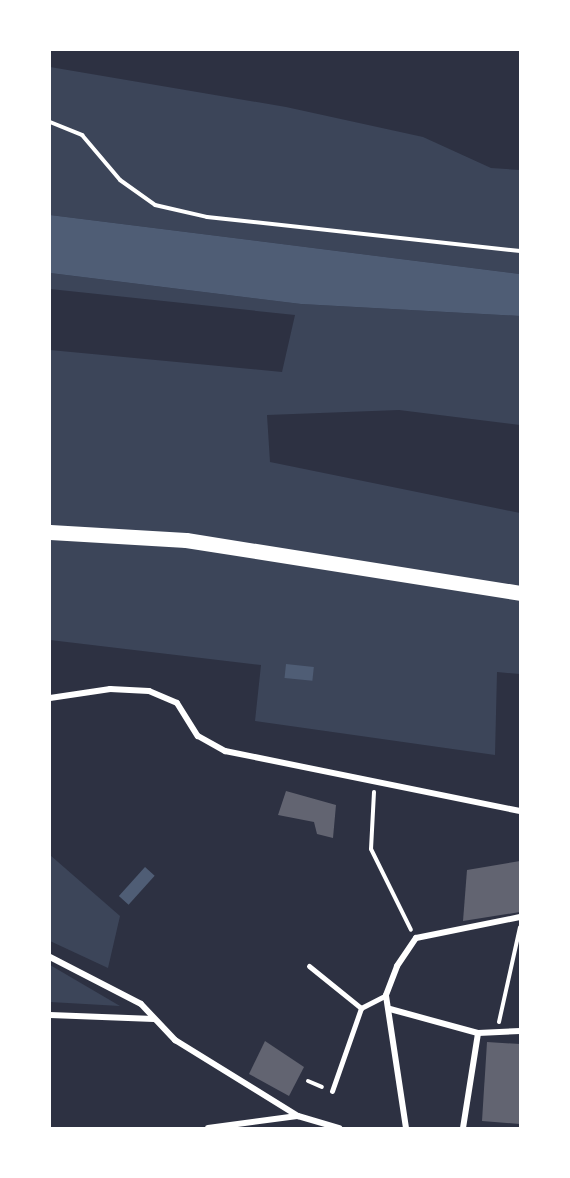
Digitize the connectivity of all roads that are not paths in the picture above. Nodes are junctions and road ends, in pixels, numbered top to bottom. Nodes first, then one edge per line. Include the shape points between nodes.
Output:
1 (50, 532) edge
2 (520, 593) edge
3 (50, 698) edge
4 (520, 811) edge
5 (520, 916) edge
6 (50, 957) edge
7 (309, 966) dead end
8 (386, 995) junction
9 (361, 1008) junction
10 (390, 1009) junction
11 (50, 1015) edge
12 (155, 1019) junction
13 (520, 1031) edge
14 (478, 1033) junction
15 (332, 1091) dead end
16 (298, 1116) junction
17 (208, 1128) edge
18 (339, 1128) edge
19 (406, 1128) edge
20 (463, 1128) edge

1 - 2 main road via 186,540
3 - 4 street via 110,689 149,692 177,703 198,736 225,751
5 - 8 street via 416,938
6 - 12 street via 141,1005
7 - 9 street
8 - 9 street
8 - 10 street
9 - 15 street
10 - 14 street
10 - 19 street
11 - 12 street
12 - 16 street via 175,1040
13 - 14 street
14 - 20 street
16 - 17 street
16 - 18 street

